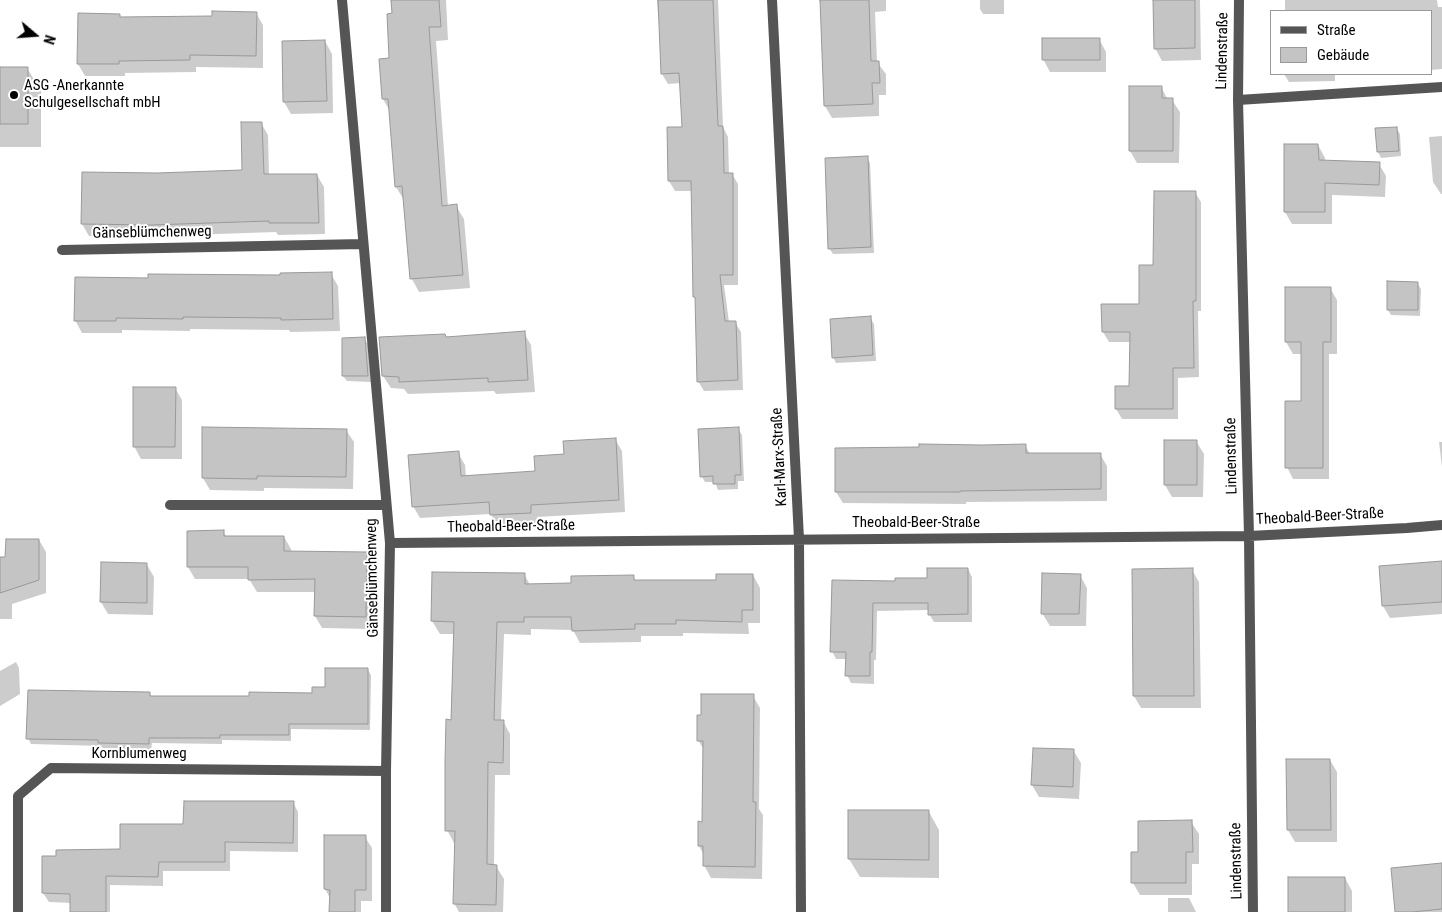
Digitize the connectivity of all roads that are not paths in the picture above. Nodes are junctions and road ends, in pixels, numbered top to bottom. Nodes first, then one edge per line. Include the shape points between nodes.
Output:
1 (342, 0) edge
2 (772, 0) edge
3 (1239, 0) edge
4 (1442, 87) edge
5 (1238, 100) junction
6 (363, 244) junction
7 (62, 250) dead end
8 (170, 505) dead end
9 (386, 505) junction
10 (1442, 525) edge
11 (1249, 536) junction
12 (799, 539) junction
13 (390, 543) junction
14 (386, 771) junction
15 (18, 912) edge
16 (386, 912) edge
17 (801, 912) edge
18 (1253, 912) edge

1 - 6 street, Gänseblümchenweg
2 - 12 street, Karl-Marx-Straße
3 - 5 street, Lindenstraße
4 - 5 street
5 - 11 street, Lindenstraße
6 - 7 street, Gänseblümchenweg
6 - 9 street, Gänseblümchenweg
8 - 9 street
9 - 13 street, Gänseblümchenweg
10 - 11 street, Theobald-Beer-Straße
11 - 12 street, Theobald-Beer-Straße
11 - 18 street, Lindenstraße
12 - 13 street, Theobald-Beer-Straße
12 - 17 street, Karl-Marx-Straße
13 - 14 street, Gänseblümchenweg
14 - 15 street, Kornblumenweg via 51,768 18,796
14 - 16 street, Gänseblümchenweg

